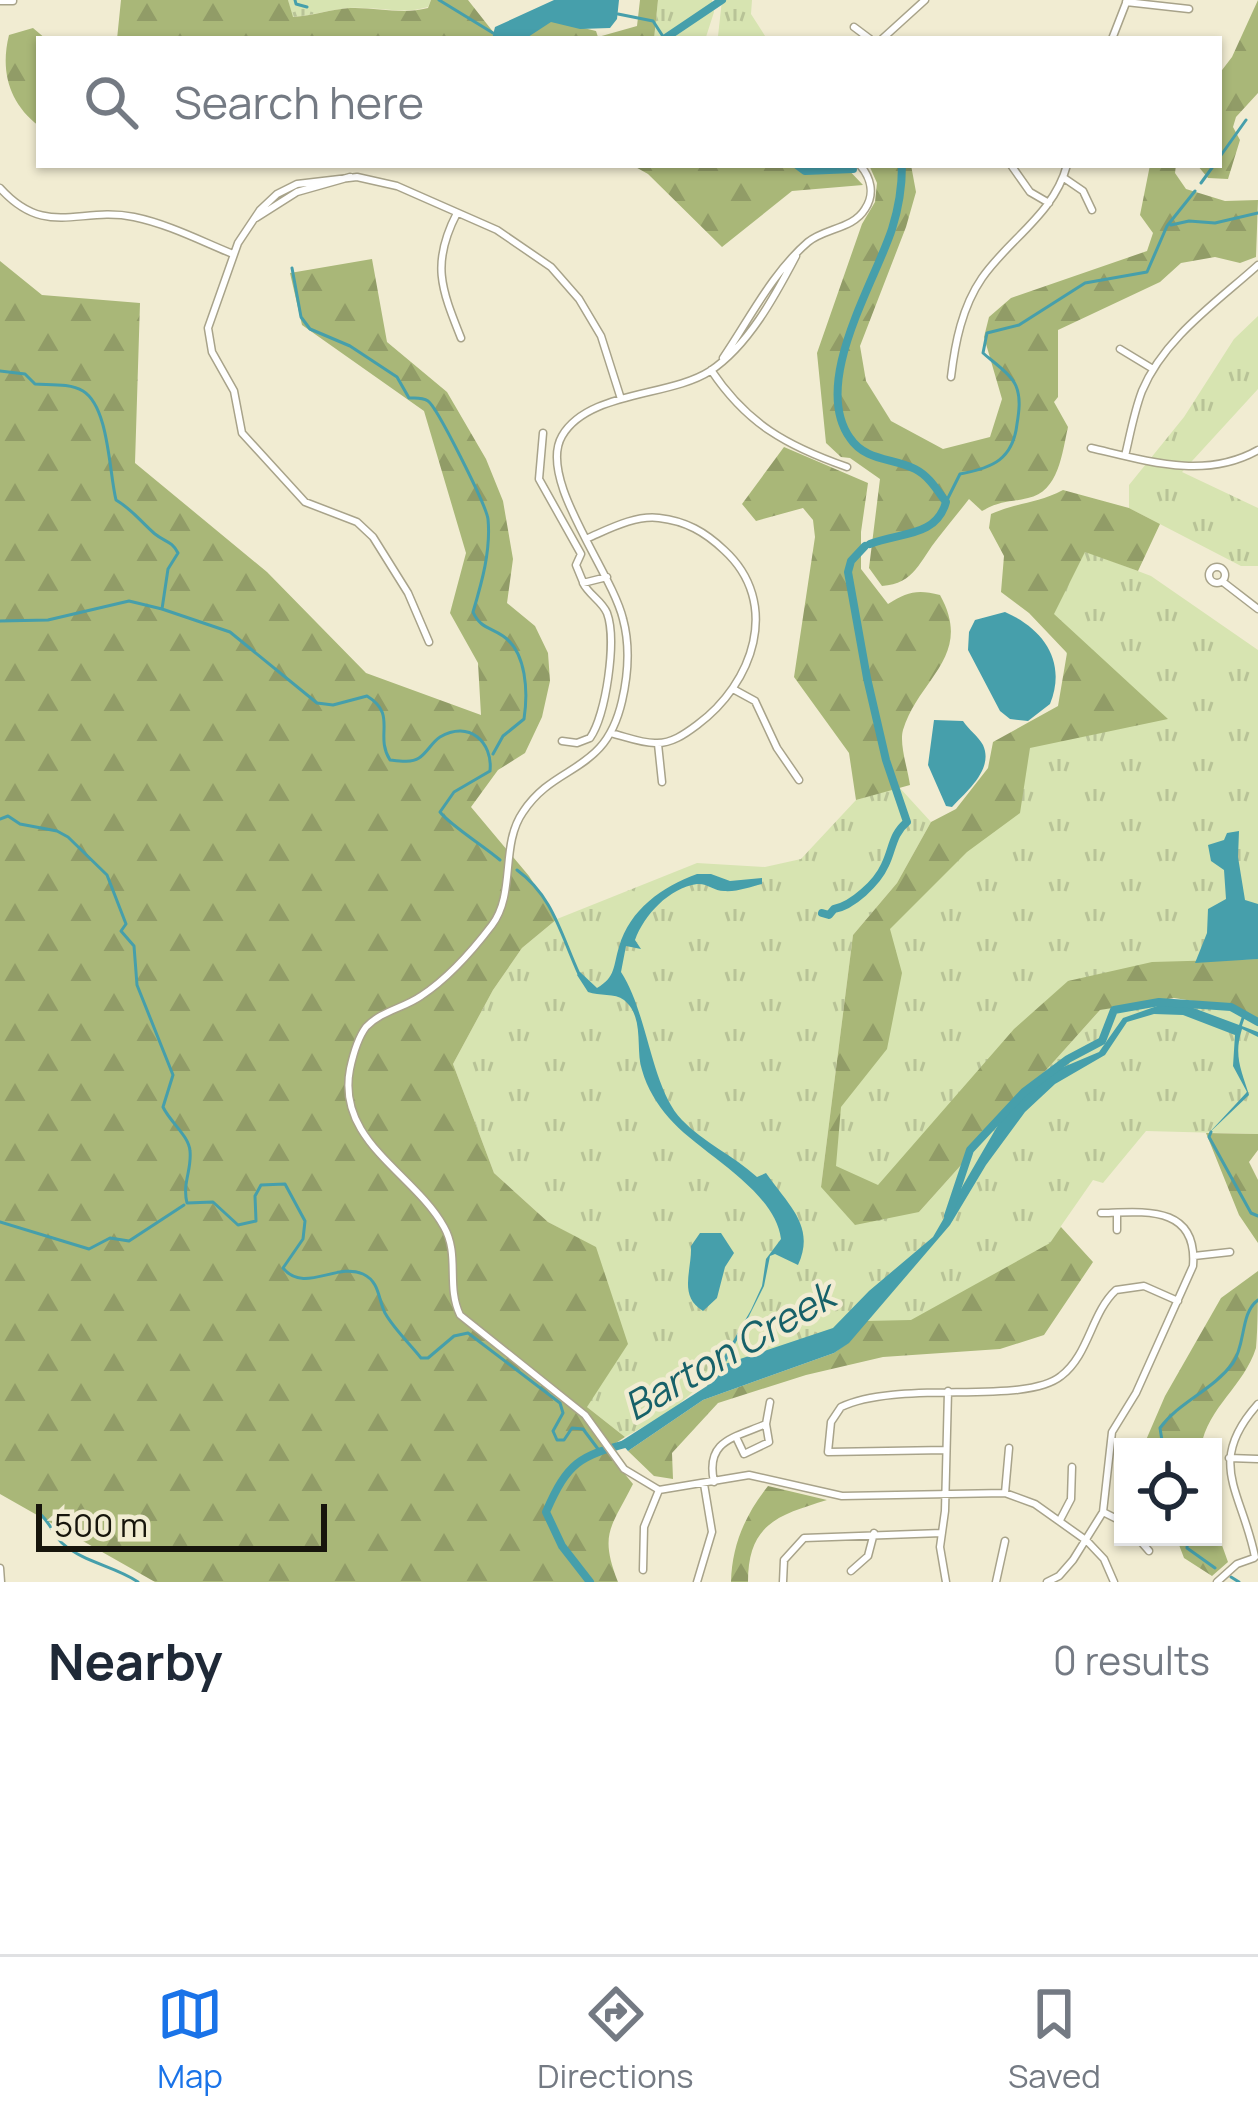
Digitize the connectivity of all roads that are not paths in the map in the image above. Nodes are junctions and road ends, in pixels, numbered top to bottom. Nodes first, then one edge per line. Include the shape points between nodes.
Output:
1 (925, 0) edge
2 (0, 1) edge
3 (13, 1) edge
4 (1126, 1) edge
5 (1189, 9) dead end
6 (854, 27) dead end
7 (866, 36) edge
8 (886, 36) edge
9 (1113, 36) edge
10 (861, 168) edge
11 (1013, 168) edge
12 (1066, 168) edge
13 (1064, 178) junction
14 (0, 188) edge
15 (1049, 203) junction
16 (1092, 210) dead end
17 (457, 213) junction
18 (233, 254) junction
19 (1258, 265) edge
20 (461, 338) dead end
21 (1120, 349) dead end
22 (715, 367) junction
23 (1153, 369) junction
24 (951, 377) dead end
25 (621, 399) junction
26 (543, 433) dead end
27 (1091, 448) dead end
28 (1258, 450) edge
29 (1126, 456) junction
30 (847, 467) dead end
31 (588, 538) junction
32 (607, 577) junction
33 (1222, 581) dead end
34 (583, 583) junction
35 (1258, 609) edge
36 (430, 642) dead end
37 (733, 689) junction
38 (610, 733) junction
39 (562, 741) dead end
40 (658, 744) junction
41 (800, 781) dead end
42 (662, 782) dead end
43 (1101, 1213) dead end
44 (1117, 1213) junction
45 (1117, 1230) dead end
46 (1230, 1252) dead end
47 (1194, 1256) junction
48 (1178, 1301) junction
49 (948, 1391) junction
50 (770, 1402) dead end
51 (1258, 1404) edge
52 (766, 1424) junction
53 (736, 1437) junction
54 (1009, 1448) dead end
55 (946, 1450) junction
56 (1228, 1458) junction
57 (1258, 1459) edge
58 (1072, 1467) dead end
59 (714, 1482) junction
60 (704, 1484) junction
61 (659, 1490) junction
62 (946, 1493) junction
63 (1005, 1493) junction
64 (1103, 1512) junction
65 (1114, 1518) edge
66 (1060, 1520) junction
67 (942, 1533) junction
68 (874, 1534) junction
69 (1005, 1541) dead end
70 (1087, 1541) junction
71 (1145, 1546) edge
72 (1149, 1551) dead end
73 (1257, 1557) edge
74 (0, 1568) edge
75 (643, 1570) dead end
76 (851, 1571) dead end
77 (1061, 1579) edge
78 (1, 1582) edge
79 (698, 1582) edge
80 (783, 1582) edge
81 (946, 1582) edge
82 (996, 1582) edge
83 (1047, 1582) edge
84 (1114, 1582) edge
85 (1217, 1582) edge

1 - 8 street
2 - 3 street
4 - 5 street
4 - 9 street
6 - 7 street
10 - 22 street via 871,190 864,211 810,240
11 - 15 street via 1030,193
12 - 13 street
13 - 15 street
13 - 16 street
14 - 18 street via 39,216 129,216
15 - 24 street via 981,279 956,336
17 - 18 street via 378,179 289,187
17 - 20 street via 440,274
17 - 25 street via 508,236 570,287 601,336
18 - 36 street via 208,336 234,391 244,437 305,502 358,522 374,537
19 - 23 street
21 - 23 street
22 - 25 street
22 - 30 street via 747,416 803,452
23 - 29 street
25 - 31 street via 575,422 557,446 559,483
26 - 34 street via 537,473 581,554
27 - 29 street
28 - 29 street via 1202,467
31 - 32 street
31 - 37 street via 656,517 700,529 734,559 753,588 755,632
32 - 34 street
32 - 38 street via 628,652
33 - 35 street
34 - 39 street via 608,616 610,673 593,734
37 - 40 street via 710,716
37 - 41 street via 755,701
38 - 40 street
38 - 61 street via 596,755 524,811 498,916 431,988 366,1028 347,1087 363,1132 447,1233 460,1315 585,1414 624,1469
40 - 42 street
43 - 44 street
44 - 45 street
44 - 47 street via 1168,1215
46 - 47 street
47 - 48 street
48 - 49 street via 1124,1286 1054,1382
48 - 64 street via 1108,1441
49 - 55 street
49 - 55 street via 841,1407 828,1452
50 - 52 street
51 - 56 street via 1236,1431
52 - 53 street
52 - 53 street via 769,1442 747,1454
53 - 59 street via 711,1458
54 - 63 street
55 - 62 street
56 - 57 street
56 - 73 street
58 - 66 street via 1071,1499
59 - 60 street
59 - 62 street via 756,1475 842,1496
60 - 61 street
60 - 79 street via 712,1532
61 - 75 street via 644,1527
62 - 63 street
62 - 67 street
63 - 66 street
64 - 65 street
64 - 70 street
66 - 70 street
67 - 68 street
67 - 81 street
68 - 76 street via 872,1550
68 - 80 street via 804,1538 784,1560
69 - 82 street
70 - 77 street
70 - 84 street
71 - 72 street
73 - 85 street
74 - 78 street
77 - 83 street

